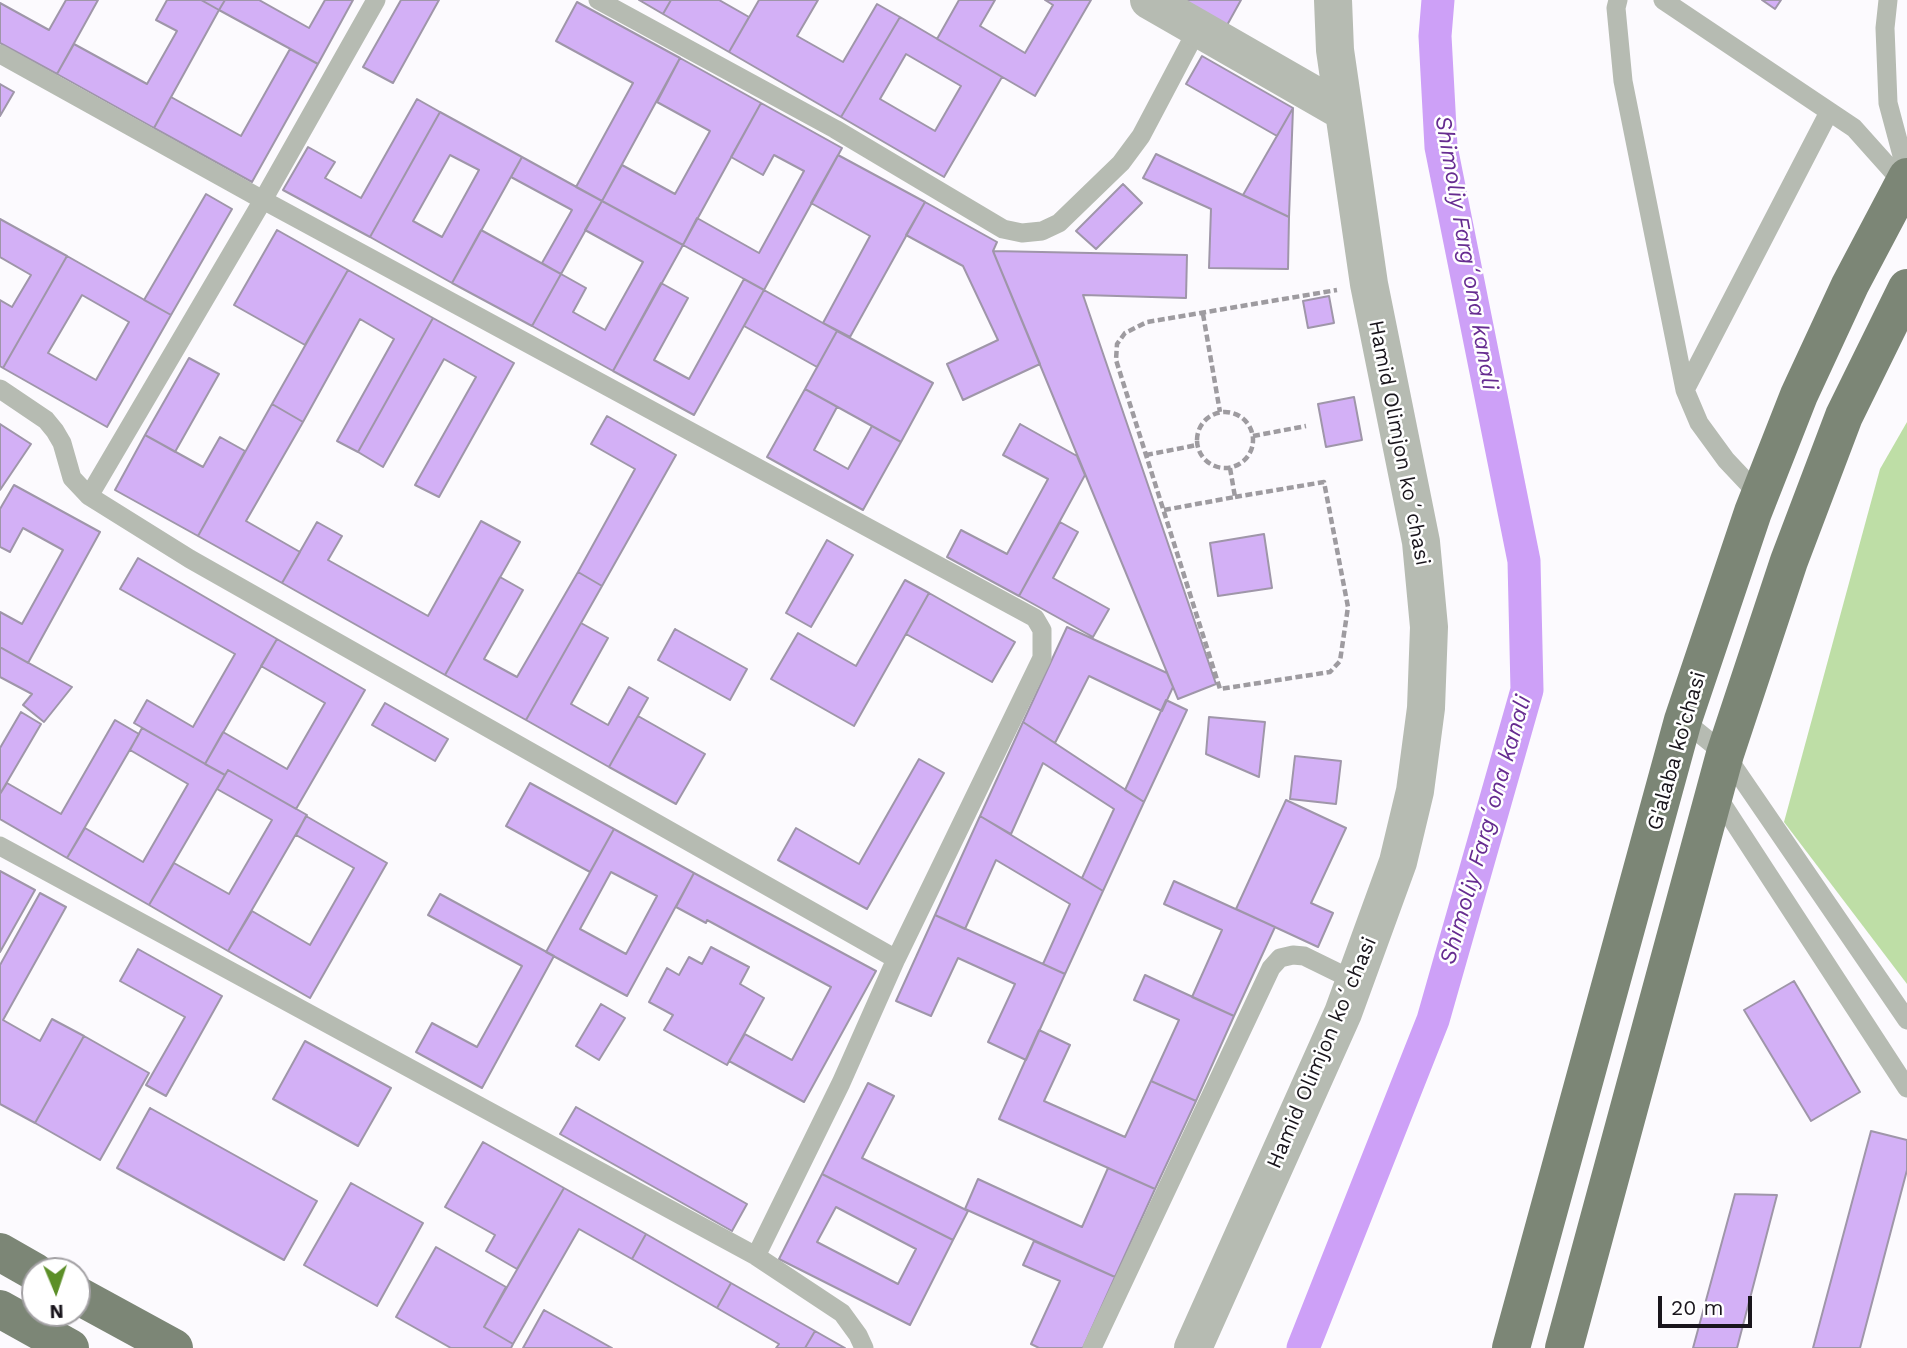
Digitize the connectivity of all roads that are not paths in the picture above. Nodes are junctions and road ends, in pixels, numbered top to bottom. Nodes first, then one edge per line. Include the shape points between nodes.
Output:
1 (376, 0) edge
2 (598, 0) edge
3 (1149, 0) edge
4 (1333, 0) edge
5 (1618, 0) edge
6 (1663, 0) edge
7 (1888, 0) edge
8 (1198, 28) junction
9 (0, 54) edge
10 (1829, 111) junction
11 (1343, 112) junction
12 (1906, 178) edge
13 (263, 200) junction
14 (1907, 288) edge
15 (0, 389) edge
16 (1685, 390) junction
17 (1759, 495) junction
18 (89, 496) junction
19 (1683, 720) junction
20 (1725, 754) junction
21 (1714, 792) junction
22 (0, 846) edge
23 (896, 959) junction
24 (1355, 981) junction
25 (1907, 1020) edge
26 (1907, 1088) edge
27 (0, 1252) edge
28 (756, 1256) junction
29 (21, 1264) edge
30 (91, 1303) edge
31 (0, 1309) edge
32 (70, 1348) edge
33 (174, 1348) edge
34 (864, 1348) edge
35 (1092, 1348) edge
36 (1193, 1348) edge
37 (1511, 1348) edge
38 (1564, 1348) edge

1 - 13 lane
2 - 8 lane via 835,129 1003,229 1022,233 1059,223 1121,163 1141,136
3 - 8 street
4 - 11 street, Hamid Olimjon koʻchasi
5 - 16 lane via 1623,81
6 - 10 lane
7 - 12 lane via 1888,103
8 - 11 street
9 - 13 lane
10 - 12 lane via 1854,128
10 - 16 lane
11 - 24 street, Hamid Olimjon koʻchasi via 1369,284 1421,542 1429,627 1426,708 1415,791 1398,862
12 - 17 main road, G'alaba ko'chasi via 1810,371
13 - 18 lane
13 - 23 lane via 1035,618 1042,630 1042,658
14 - 20 main road via 1835,440 1788,561
15 - 18 lane via 46,420 62,443 72,478
16 - 17 lane via 1699,423
17 - 19 main road, G'alaba ko'chasi
18 - 23 lane via 190,559
19 - 20 lane
19 - 37 main road, G'alaba ko'chasi
20 - 21 main road
20 - 25 lane
21 - 26 lane
21 - 38 main road
22 - 28 lane
23 - 28 lane
24 - 35 lane via 1304,956 1280,958 1272,968
24 - 36 street, Hamid Olimjon koʻchasi
27 - 29 main road
28 - 34 lane via 842,1313
30 - 33 main road
31 - 32 main road

